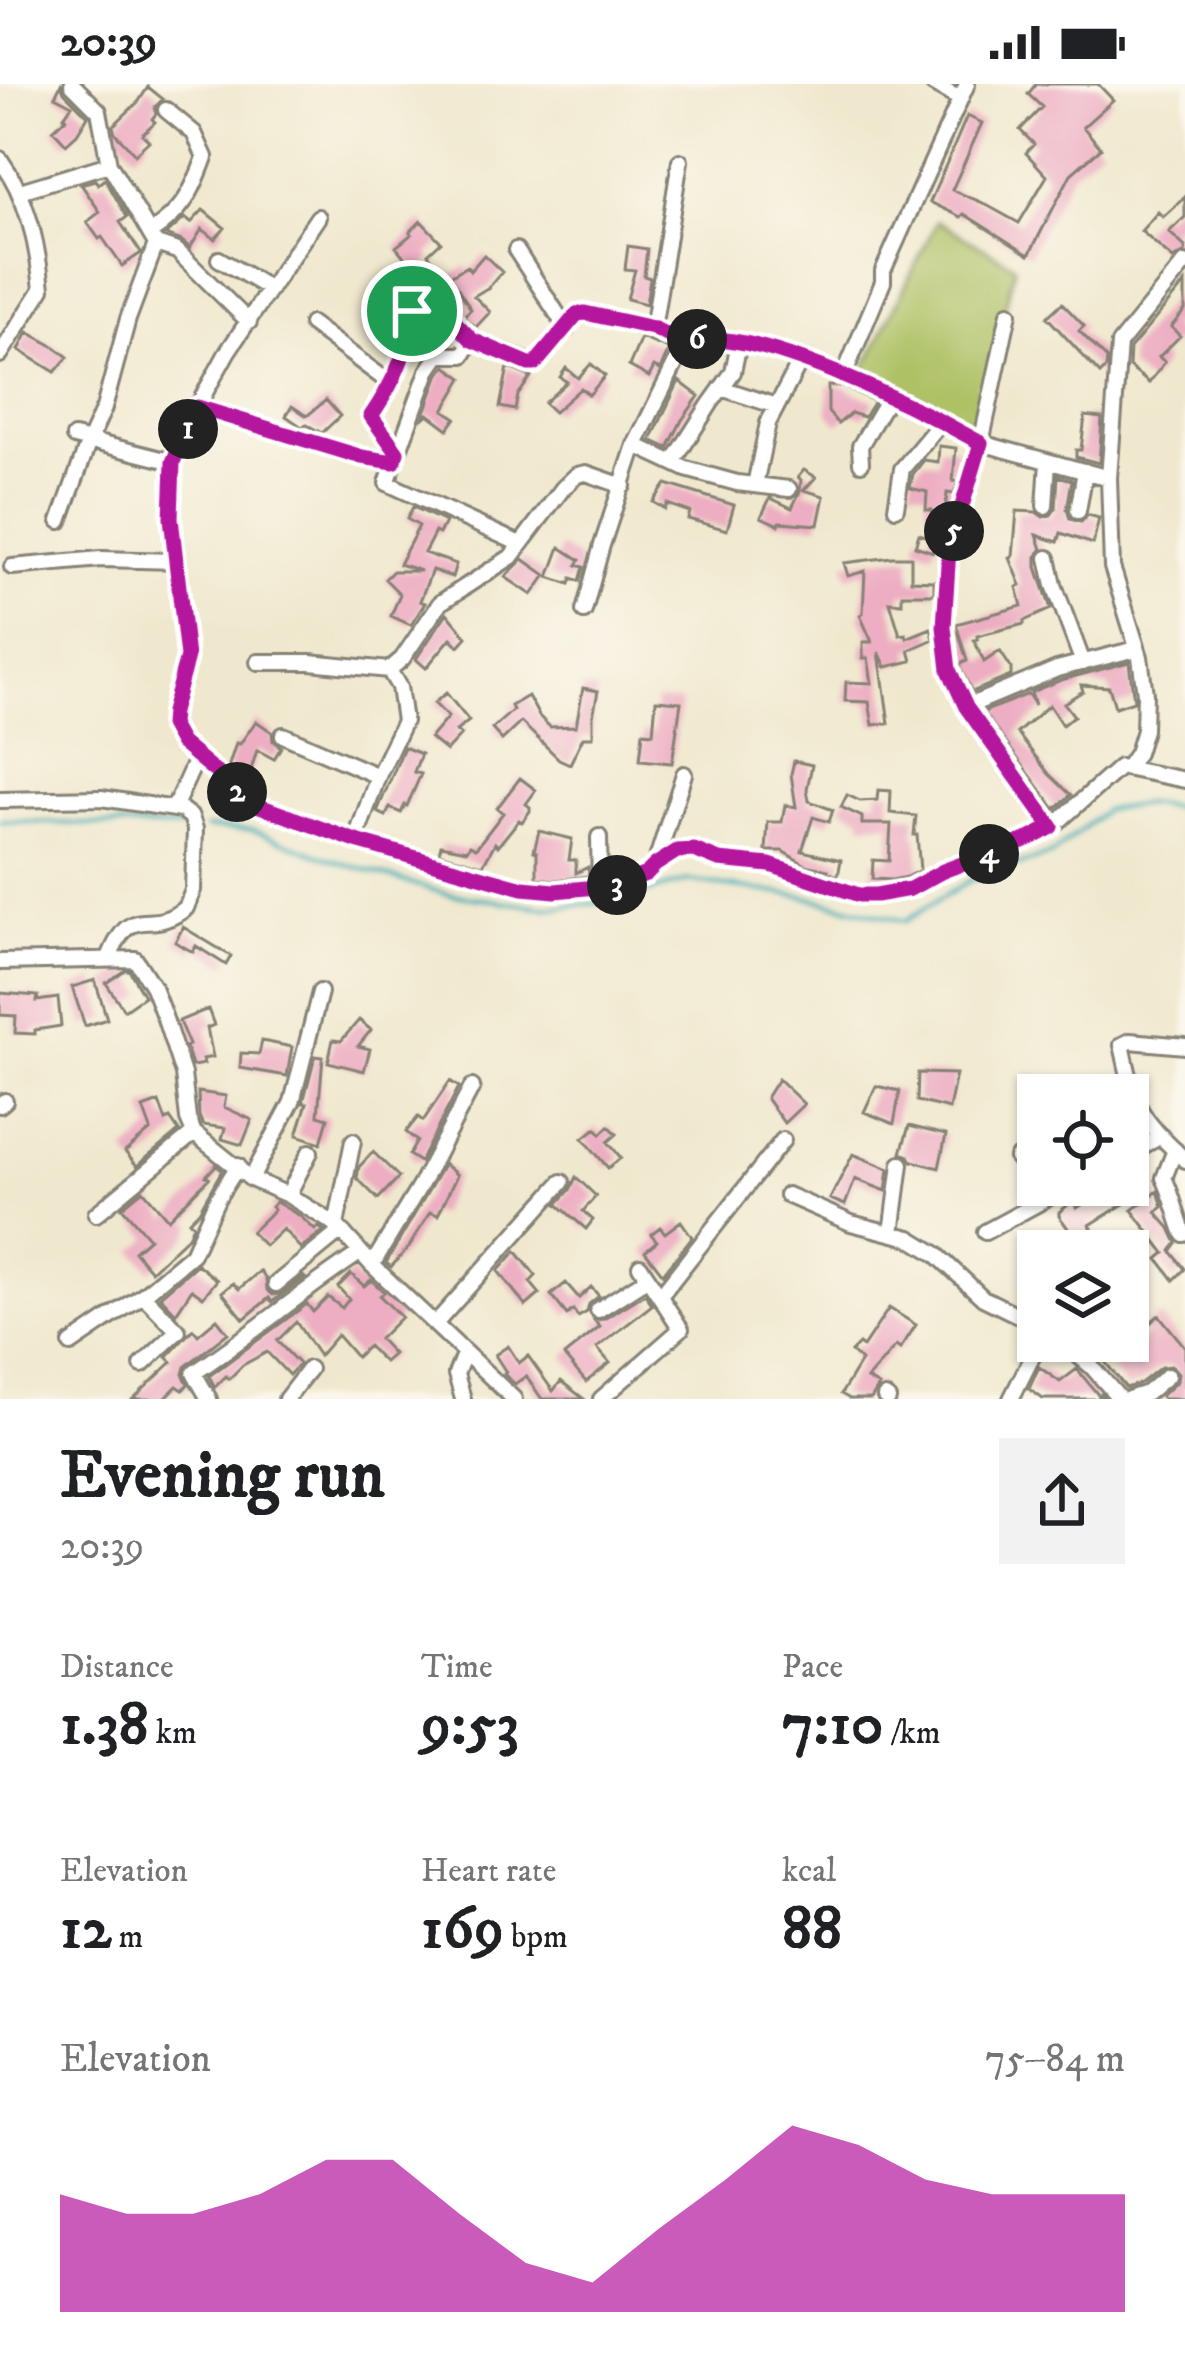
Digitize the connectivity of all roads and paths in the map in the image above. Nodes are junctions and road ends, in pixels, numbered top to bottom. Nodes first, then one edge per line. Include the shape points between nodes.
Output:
1 (72, 84) edge
2 (933, 84) edge
3 (963, 92) edge
4 (166, 110) dead end
5 (0, 159) edge
6 (680, 160) dead end
7 (109, 164) junction
8 (20, 191) junction
9 (318, 217) dead end
10 (153, 238) junction
11 (516, 250) dead end
12 (219, 260) dead end
13 (1185, 263) edge
14 (270, 289) junction
15 (1009, 313) dead end
16 (248, 322) junction
17 (311, 324) dead end
18 (567, 328) junction
19 (653, 328) junction
20 (472, 340) junction
21 (739, 343) junction
22 (685, 344) junction
23 (0, 355) edge
24 (801, 360) junction
25 (844, 375) junction
26 (391, 384) junction
27 (721, 388) junction
28 (889, 398) junction
29 (777, 406) junction
30 (197, 407) junction
31 (942, 421) junction
32 (81, 439) junction
33 (981, 443) junction
34 (635, 445) junction
35 (395, 457) junction
36 (173, 462) junction
37 (1048, 462) junction
38 (673, 463) junction
39 (861, 463) dead end
40 (1084, 471) junction
41 (1109, 478) junction
42 (755, 485) junction
43 (623, 486) junction
44 (789, 489) dead end
45 (1045, 506) dead end
46 (896, 508) dead end
47 (1078, 511) dead end
48 (60, 521) dead end
49 (520, 544) junction
50 (1048, 558) dead end
51 (176, 562) junction
52 (11, 567) dead end
53 (584, 611) dead end
54 (1136, 649) junction
55 (258, 662) dead end
56 (1083, 663) junction
57 (389, 670) junction
58 (966, 707) junction
59 (283, 735) dead end
60 (197, 757) junction
61 (1127, 768) junction
62 (684, 774) dead end
63 (378, 776) junction
64 (1185, 780) edge
65 (0, 800) edge
66 (174, 808) junction
67 (1052, 827) junction
68 (598, 836) dead end
69 (356, 841) junction
70 (655, 865) junction
71 (600, 889) junction
72 (109, 958) junction
73 (0, 962) edge
74 (320, 992) dead end
75 (1185, 1046) edge
76 (1127, 1074) edge
77 (472, 1087) dead end
78 (1149, 1122) edge
79 (194, 1133) junction
80 (1161, 1136) junction
81 (783, 1139) dead end
82 (353, 1141) dead end
83 (1149, 1143) edge
84 (310, 1152) dead end
85 (1180, 1155) edge
86 (901, 1164) dead end
87 (238, 1166) junction
88 (251, 1179) junction
89 (562, 1182) dead end
90 (288, 1195) junction
91 (788, 1195) dead end
92 (1033, 1206) edge
93 (96, 1214) dead end
94 (339, 1228) junction
95 (985, 1232) dead end
96 (892, 1233) junction
97 (1184, 1234) edge
98 (360, 1253) junction
99 (372, 1265) junction
100 (276, 1284) dead end
101 (143, 1295) junction
102 (660, 1296) junction
103 (598, 1310) dead end
104 (1017, 1315) edge
105 (435, 1324) junction
106 (71, 1344) dead end
107 (464, 1354) junction
108 (1030, 1362) edge
109 (1087, 1362) edge
110 (142, 1365) dead end
111 (309, 1369) dead end
112 (1167, 1376) dead end
113 (209, 1399) edge
114 (286, 1399) edge
115 (463, 1399) edge
116 (514, 1399) edge
117 (601, 1399) edge
118 (1011, 1399) edge
119 (1125, 1399) edge

1 - 7 street via 99,111
2 - 3 street
3 - 25 street
4 - 10 street via 194,133 205,157 192,194
5 - 8 street
6 - 19 street
7 - 8 street
7 - 10 street
8 - 23 street via 42,289
9 - 14 street
10 - 16 street via 177,251
10 - 32 street via 104,408
11 - 18 street
12 - 14 street
13 - 41 street via 1119,344
14 - 16 street
15 - 33 street
16 - 30 street
17 - 26 street
18 - 19 street via 585,313
18 - 20 street via 535,364
19 - 22 street
20 - 26 street via 422,293
20 - 35 street via 463,355 439,355 428,371
21 - 22 street
21 - 24 street
21 - 27 street
22 - 34 street
24 - 25 street
24 - 29 street
25 - 28 street
26 - 35 street via 371,416
27 - 29 street
27 - 38 street
28 - 31 street
28 - 39 street via 860,446
29 - 42 street
30 - 35 street via 362,457
30 - 36 street
31 - 33 street
31 - 46 street via 902,469
32 - 36 street
32 - 48 street
33 - 37 street
33 - 58 street via 946,572 949,670
34 - 38 street
34 - 43 street
35 - 49 street via 387,483
36 - 51 street
37 - 40 street
37 - 45 street
38 - 42 street
40 - 41 street
40 - 47 street
41 - 54 street via 1112,567
42 - 44 street
43 - 49 street via 577,475
43 - 53 street
49 - 57 street via 440,603
50 - 56 street
51 - 52 street
51 - 60 street via 187,657 171,725
54 - 56 street
54 - 61 street via 1144,730
55 - 57 street
56 - 58 street
57 - 63 street via 404,722
58 - 67 street
59 - 63 street
60 - 66 street
60 - 69 street via 254,804
61 - 64 street
61 - 67 street
62 - 70 street
63 - 69 street
65 - 66 street via 101,798
66 - 72 street via 195,829 190,899 168,920 123,929
67 - 70 street via 910,889 876,895 694,850
68 - 71 street
69 - 71 street via 523,888
70 - 71 street
72 - 73 street
72 - 79 street via 135,959 153,987
74 - 88 street via 292,1102
75 - 76 street via 1130,1040 1122,1045
77 - 99 street
78 - 80 street
79 - 87 street
79 - 93 street
80 - 83 street
80 - 85 street
81 - 102 street
82 - 94 street
84 - 90 street
85 - 97 street via 1164,1178
86 - 96 street
87 - 88 street
87 - 101 street via 191,1255
88 - 90 street
89 - 105 street
90 - 94 street
91 - 96 street
92 - 95 street
94 - 98 street
94 - 100 street
96 - 104 street via 936,1254 982,1298
98 - 99 street
98 - 113 street via 194,1373
99 - 105 street
101 - 106 street
101 - 110 street via 178,1331
102 - 103 street via 644,1272
102 - 117 street via 681,1329
105 - 107 street
107 - 115 street via 456,1374
107 - 116 street
108 - 118 street
109 - 119 street
111 - 114 street
112 - 119 street

